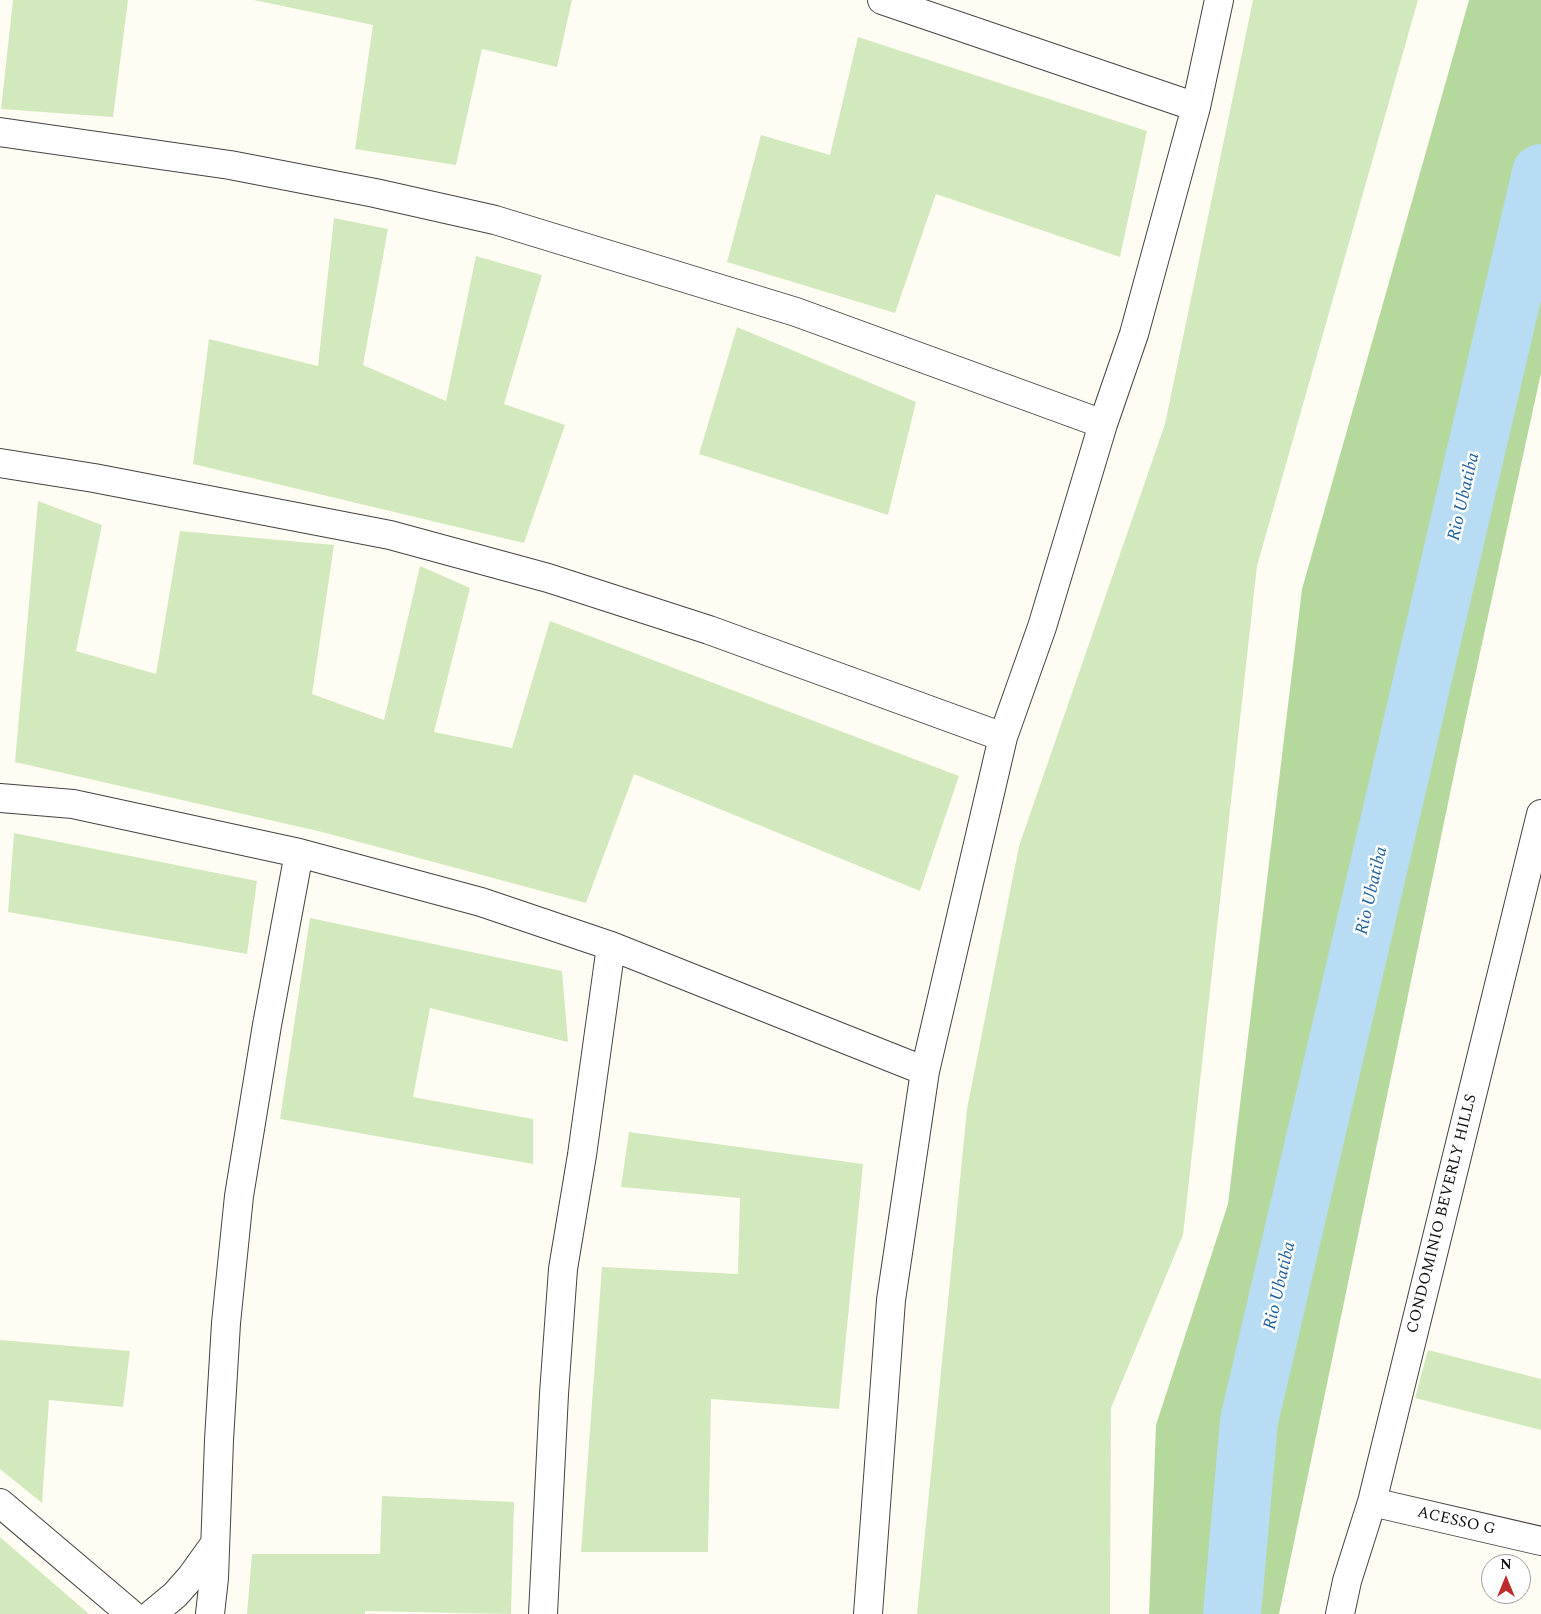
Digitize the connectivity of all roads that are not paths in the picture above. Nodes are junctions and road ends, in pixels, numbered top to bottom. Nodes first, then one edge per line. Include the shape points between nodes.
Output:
1 (882, 0) edge
2 (1219, 0) edge
3 (1196, 107) junction
4 (0, 132) edge
5 (1103, 424) junction
6 (0, 463) edge
7 (1003, 736) junction
8 (0, 798) edge
9 (1541, 814) edge
10 (299, 853) junction
11 (611, 946) junction
12 (926, 1071) junction
13 (1372, 1502) junction
14 (0, 1503) edge
15 (1541, 1541) edge
16 (214, 1545) junction
17 (131, 1614) edge
18 (152, 1614) edge
19 (210, 1614) edge
20 (543, 1614) edge
21 (868, 1614) edge
22 (1340, 1614) edge

1 - 3 street
2 - 3 street
3 - 5 street via 1134,334
4 - 5 street via 230,165 495,220 796,312
5 - 7 street via 1042,627
6 - 7 street via 390,535 529,573 710,630
7 - 12 street
8 - 10 street via 73,804
9 - 13 street, CONDOMINIO BEVERLY HILLS
10 - 11 street via 481,902
10 - 16 street via 239,1196 226,1323
11 - 12 street
11 - 20 street via 563,1269
12 - 21 street via 891,1300
13 - 15 street, ACESSO G
13 - 22 street, CONDOMINIO BEVERLY HILLS
14 - 17 street
16 - 18 street via 175,1595
16 - 19 street

